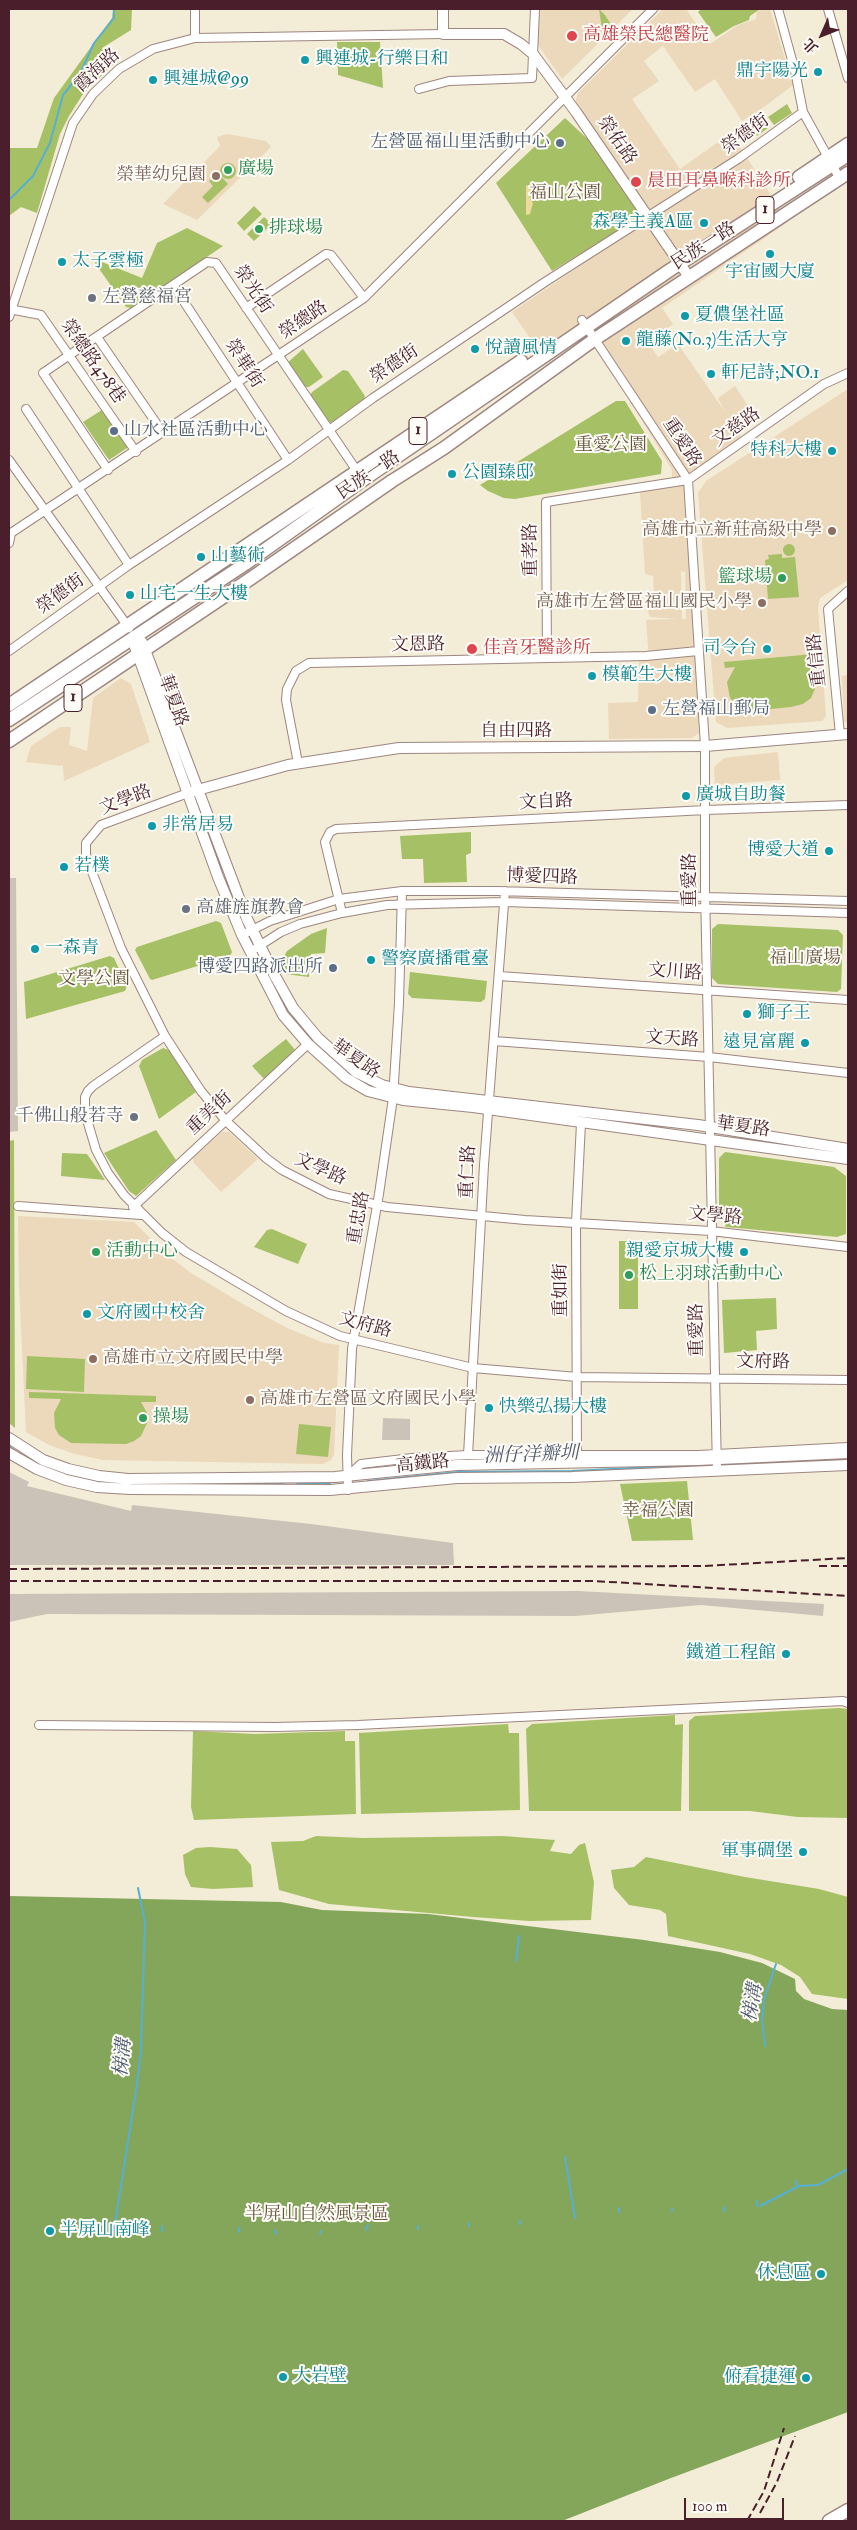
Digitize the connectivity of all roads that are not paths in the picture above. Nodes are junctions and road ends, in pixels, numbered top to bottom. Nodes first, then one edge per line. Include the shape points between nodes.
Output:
1 (195, 9) edge
2 (443, 9) edge
3 (535, 9) edge
4 (654, 9) edge
5 (778, 9) edge
6 (828, 9) edge
7 (443, 34) junction
8 (195, 38) junction
9 (533, 54) junction
10 (848, 78) edge
11 (419, 90) dead end
12 (566, 98) junction
13 (803, 112) junction
14 (848, 144) edge
15 (848, 155) edge
16 (848, 166) edge
17 (837, 170) edge
18 (648, 216) junction
19 (683, 267) junction
20 (174, 284) junction
21 (364, 298) junction
22 (246, 308) junction
23 (9, 311) edge
24 (588, 330) junction
25 (97, 337) junction
26 (70, 355) junction
27 (279, 356) junction
28 (848, 373) edge
29 (238, 383) junction
30 (26, 409) dead end
31 (328, 430) junction
32 (164, 433) junction
33 (136, 452) junction
34 (9, 460) edge
35 (288, 460) junction
36 (108, 470) junction
37 (360, 476) junction
38 (688, 480) junction
39 (80, 489) junction
40 (546, 502) joint
41 (46, 511) junction
42 (9, 543) edge
43 (129, 565) junction
44 (98, 586) junction
45 (848, 591) edge
46 (137, 643) junction
47 (698, 650) junction
48 (9, 651) edge
49 (547, 657) junction
50 (9, 705) edge
51 (9, 720) edge
52 (9, 730) edge
53 (844, 735) edge
54 (9, 741) edge
55 (705, 746) junction
56 (298, 763) junction
57 (199, 790) junction
58 (188, 793) junction
59 (848, 805) edge
60 (706, 810) junction
61 (402, 891) junction
62 (505, 891) junction
63 (705, 896) junction
64 (339, 899) junction
65 (848, 901) edge
66 (504, 902) junction
67 (402, 904) junction
68 (706, 909) junction
69 (342, 913) junction
70 (848, 913) edge
71 (252, 929) junction
72 (242, 935) junction
73 (260, 946) junction
74 (250, 952) junction
75 (499, 976) junction
76 (707, 990) junction
77 (848, 1000) edge
78 (165, 1036) junction
79 (494, 1041) junction
80 (308, 1044) junction
81 (708, 1057) junction
82 (848, 1072) edge
83 (393, 1093) junction
84 (488, 1105) junction
85 (226, 1120) junction
86 (580, 1123) junction
87 (710, 1127) junction
88 (710, 1140) junction
89 (848, 1149) edge
90 (848, 1159) edge
91 (18, 1206) dead end
92 (133, 1206) junction
93 (377, 1206) junction
94 (141, 1215) junction
95 (481, 1216) junction
96 (576, 1223) junction
97 (711, 1231) junction
98 (848, 1247) edge
99 (354, 1339) junction
100 (473, 1368) junction
101 (577, 1377) junction
102 (714, 1377) junction
103 (848, 1380) edge
104 (9, 1438) edge
105 (848, 1448) edge
106 (9, 1453) edge
107 (848, 1453) edge
108 (468, 1455) junction
109 (577, 1456) junction
110 (716, 1456) junction
111 (848, 1465) edge
112 (717, 1471) junction
113 (347, 1477) junction
114 (348, 1490) junction
115 (848, 1703) edge
116 (39, 1725) dead end
117 (848, 2510) edge
118 (829, 2521) edge

1 - 8 street
2 - 7 street
3 - 9 street
4 - 12 street, 榮總路
5 - 13 street
6 - 10 street
7 - 8 street, 霞海路
7 - 9 street, 霞海路 via 504,34
8 - 23 street, 霞海路 via 153,49 128,63 105,81 80,112 68,137
9 - 11 street via 532,78 449,81
9 - 12 street, 霞海路
12 - 18 street, 榮佑路
12 - 21 street, 榮總路
13 - 17 street
13 - 18 street, 榮德街 via 738,160
14 - 17 main road, 民族一路 / 1
15 - 17 main road, 民族一路 / 1
16 - 17 main road, 民族一路 / 1
17 - 19 main road, 民族一路 / 1
17 - 19 main road, 民族一路 / 1
18 - 19 street, 榮佑路
18 - 31 street, 榮德街
19 - 24 main road, 民族一路 / 1
20 - 22 street, 榮光街 via 207,262 216,263
20 - 25 street, 榮光街
20 - 29 street, 榮華街
21 - 22 street via 332,255 326,254
21 - 27 street, 榮總路
22 - 27 street, 榮光街
23 - 26 street, 榮總路478巷 via 41,315
24 - 37 main road, 民族一路 / 1
24 - 38 street, 重愛路
24 - 46 main road, 民族一路 / 1 via 439,441
25 - 26 street, 榮光街
25 - 32 street
26 - 33 street, 榮總路478巷
26 - 36 street, 榮光街 via 43,373
27 - 29 street, 榮總路
27 - 31 street, 榮光街
28 - 38 street, 文慈路 via 824,384
29 - 32 street, 榮總路
29 - 35 street, 榮華街
30 - 39 street
31 - 35 street, 榮德街
31 - 37 street, 榮光街
32 - 33 street, 榮總路
33 - 36 street, 榮總路
34 - 41 street
35 - 43 street, 榮德街
36 - 39 street, 榮總路
37 - 46 main road, 民族一路 / 1
38 - 40 street, 文慈路
38 - 47 street, 重愛路
39 - 41 street, 榮總路
39 - 43 street
40 - 49 street, 重孝路
41 - 42 street, 榮總路 via 11,533
41 - 44 street
43 - 44 street, 榮德街
44 - 46 street
44 - 48 street, 榮德街
45 - 53 street, 重信路 via 828,610
46 - 50 main road, 民族一路 / 1
46 - 51 main road, 民族一路 / 1
46 - 52 main road, 民族一路 / 1
46 - 54 main road, 民族一路 / 1
46 - 57 street, 華夏路
46 - 58 street, 華夏路
47 - 49 street, 文恩路 via 646,656
47 - 55 street, 重愛路
49 - 56 street, 文恩路 via 309,663 296,671 287,689 286,700
53 - 55 street, 自由四路
55 - 56 street, 自由四路 via 398,748
55 - 60 street, 重愛路
56 - 57 street, 自由四路
57 - 58 street, 自由四路
57 - 71 street, 華夏路
58 - 72 street, 華夏路
58 - 78 street, 文學路 via 101,825 86,843 86,856 121,948
59 - 60 street, 文自路
60 - 63 street, 重愛路
60 - 64 street, 文自路 via 336,829 330,832 325,842
61 - 62 street, 博愛四路
61 - 64 street, 博愛四路
61 - 67 street, 重忠路
62 - 63 street, 博愛四路
62 - 66 street, 重仁路
63 - 65 street, 博愛四路
63 - 68 street, 重愛路
64 - 69 street, 文自路
64 - 71 street, 博愛四路
66 - 67 street, 博愛四路
66 - 68 street, 博愛四路
66 - 75 street, 重仁路
67 - 69 street, 博愛四路
67 - 83 street, 重忠路
68 - 70 street, 博愛四路
68 - 76 street, 重愛路
69 - 73 street, 博愛四路 via 300,924
71 - 72 street, 博愛四路
71 - 73 street, 華夏路
72 - 74 street, 華夏路
73 - 74 street, 博愛四路
73 - 83 street, 華夏路 via 293,1008 318,1038 356,1072
74 - 80 street, 華夏路 via 283,1015
75 - 76 street, 文川路
75 - 79 street, 重仁路
76 - 77 street, 文川路
76 - 81 street, 重愛路
78 - 85 street, 文學路 via 201,1091
78 - 92 street, 文府路 via 93,1086 85,1097 86,1120 96,1150 108,1174
79 - 81 street, 文天路
79 - 84 street, 重仁路
80 - 83 street, 華夏路 via 346,1078 368,1091
80 - 85 street, 重美街
81 - 82 street, 文天路
81 - 87 street, 重愛路
83 - 84 street, 華夏路
83 - 93 street, 重忠路
84 - 86 street, 華夏路
84 - 87 street, 華夏路
84 - 95 street, 重仁路
85 - 92 street, 重美街
85 - 93 street, 文學路 via 266,1158 297,1179 329,1194
86 - 88 street, 華夏路
86 - 96 street, 重如街
87 - 88 street, 重愛路
87 - 89 street, 華夏路
88 - 90 street, 華夏路
88 - 97 street, 重愛路
91 - 94 street
92 - 94 street, 文府路
93 - 95 street, 文學路
93 - 99 street, 重忠路
94 - 99 street, 文府路 via 186,1252 246,1288 328,1331
95 - 96 street, 文學路
95 - 100 street, 重仁路
96 - 97 street, 文學路
96 - 101 street, 重如街
97 - 98 street, 文學路
97 - 102 street, 重愛路
99 - 100 street, 文府路
99 - 113 street, 重忠路
100 - 101 street, 文府路
100 - 108 street, 重仁路
101 - 102 street, 文府路
101 - 109 street, 重如街
102 - 103 street, 文府路
102 - 110 street, 重愛路
104 - 113 street, 高鐵路 via 43,1460 99,1476 128,1479
105 - 110 street, 高鐵路
106 - 114 street, 高鐵路 via 37,1469 97,1487
107 - 110 street, 高鐵路
108 - 109 street, 高鐵路
108 - 113 street, 高鐵路 via 361,1464
109 - 110 street, 高鐵路
110 - 112 street, 重愛路
110 - 113 street, 高鐵路 via 457,1465
111 - 112 street, 高鐵路
112 - 114 street, 高鐵路 via 457,1478
113 - 114 street, 重忠路
115 - 116 street via 323,1726
117 - 118 main road

